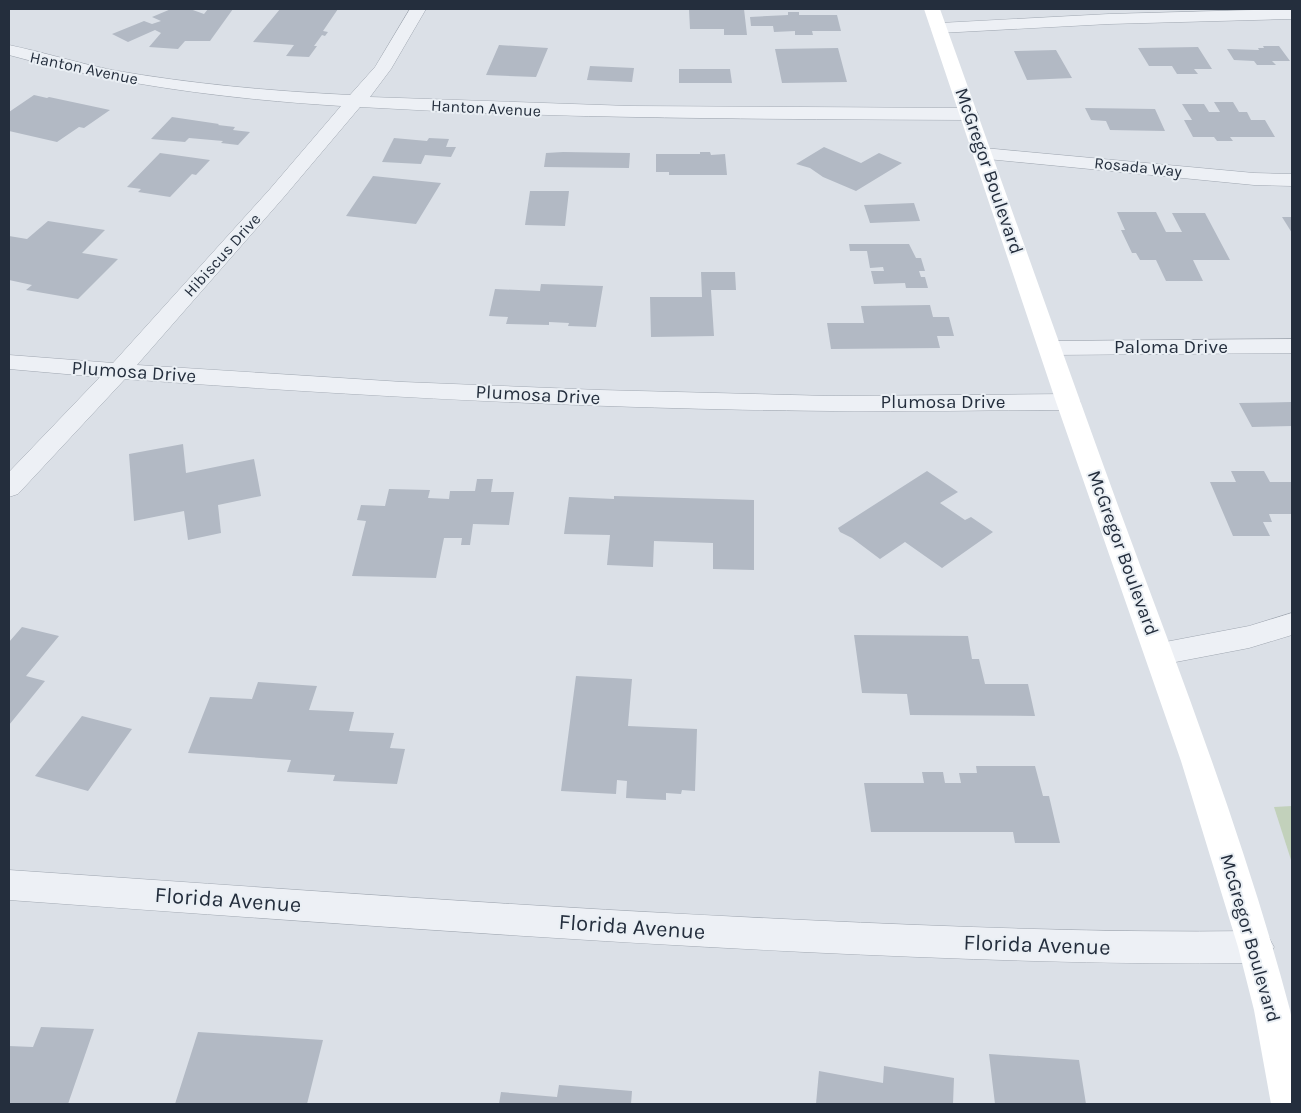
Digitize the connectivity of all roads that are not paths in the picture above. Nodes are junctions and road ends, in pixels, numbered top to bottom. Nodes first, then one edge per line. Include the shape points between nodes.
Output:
1 (418, 9) edge
2 (1292, 14) edge
3 (936, 19) edge
4 (9, 50) edge
5 (355, 102) junction
6 (969, 114) junction
7 (984, 154) junction
8 (1292, 180) edge
9 (1292, 346) edge
10 (1051, 348) junction
11 (9, 362) edge
12 (119, 371) junction
13 (1068, 402) junction
14 (9, 488) edge
15 (1292, 624) edge
16 (1160, 654) junction
17 (9, 885) edge
18 (1256, 947) junction
19 (1290, 1104) edge

1 - 5 street, Hibiscus Drive via 377,77
2 - 3 street via 1119,19
3 - 6 main road, McGregor Boulevard
4 - 5 street, Hanton Avenue via 76,69 152,82
5 - 6 street, Hanton Avenue via 702,114
5 - 12 street, Hibiscus Drive
6 - 7 main road, McGregor Boulevard
7 - 8 street, Rosada Way
7 - 10 main road, McGregor Boulevard
9 - 10 street, Paloma Drive
10 - 13 main road, McGregor Boulevard
11 - 12 street, Plumosa Drive
12 - 13 street, Plumosa Drive via 629,400
12 - 14 street, Hibiscus Drive
13 - 16 main road, McGregor Boulevard
15 - 16 street via 1249,637
16 - 18 main road, McGregor Boulevard
17 - 18 street, Florida Avenue via 688,931 1118,947
18 - 19 main road, McGregor Boulevard

